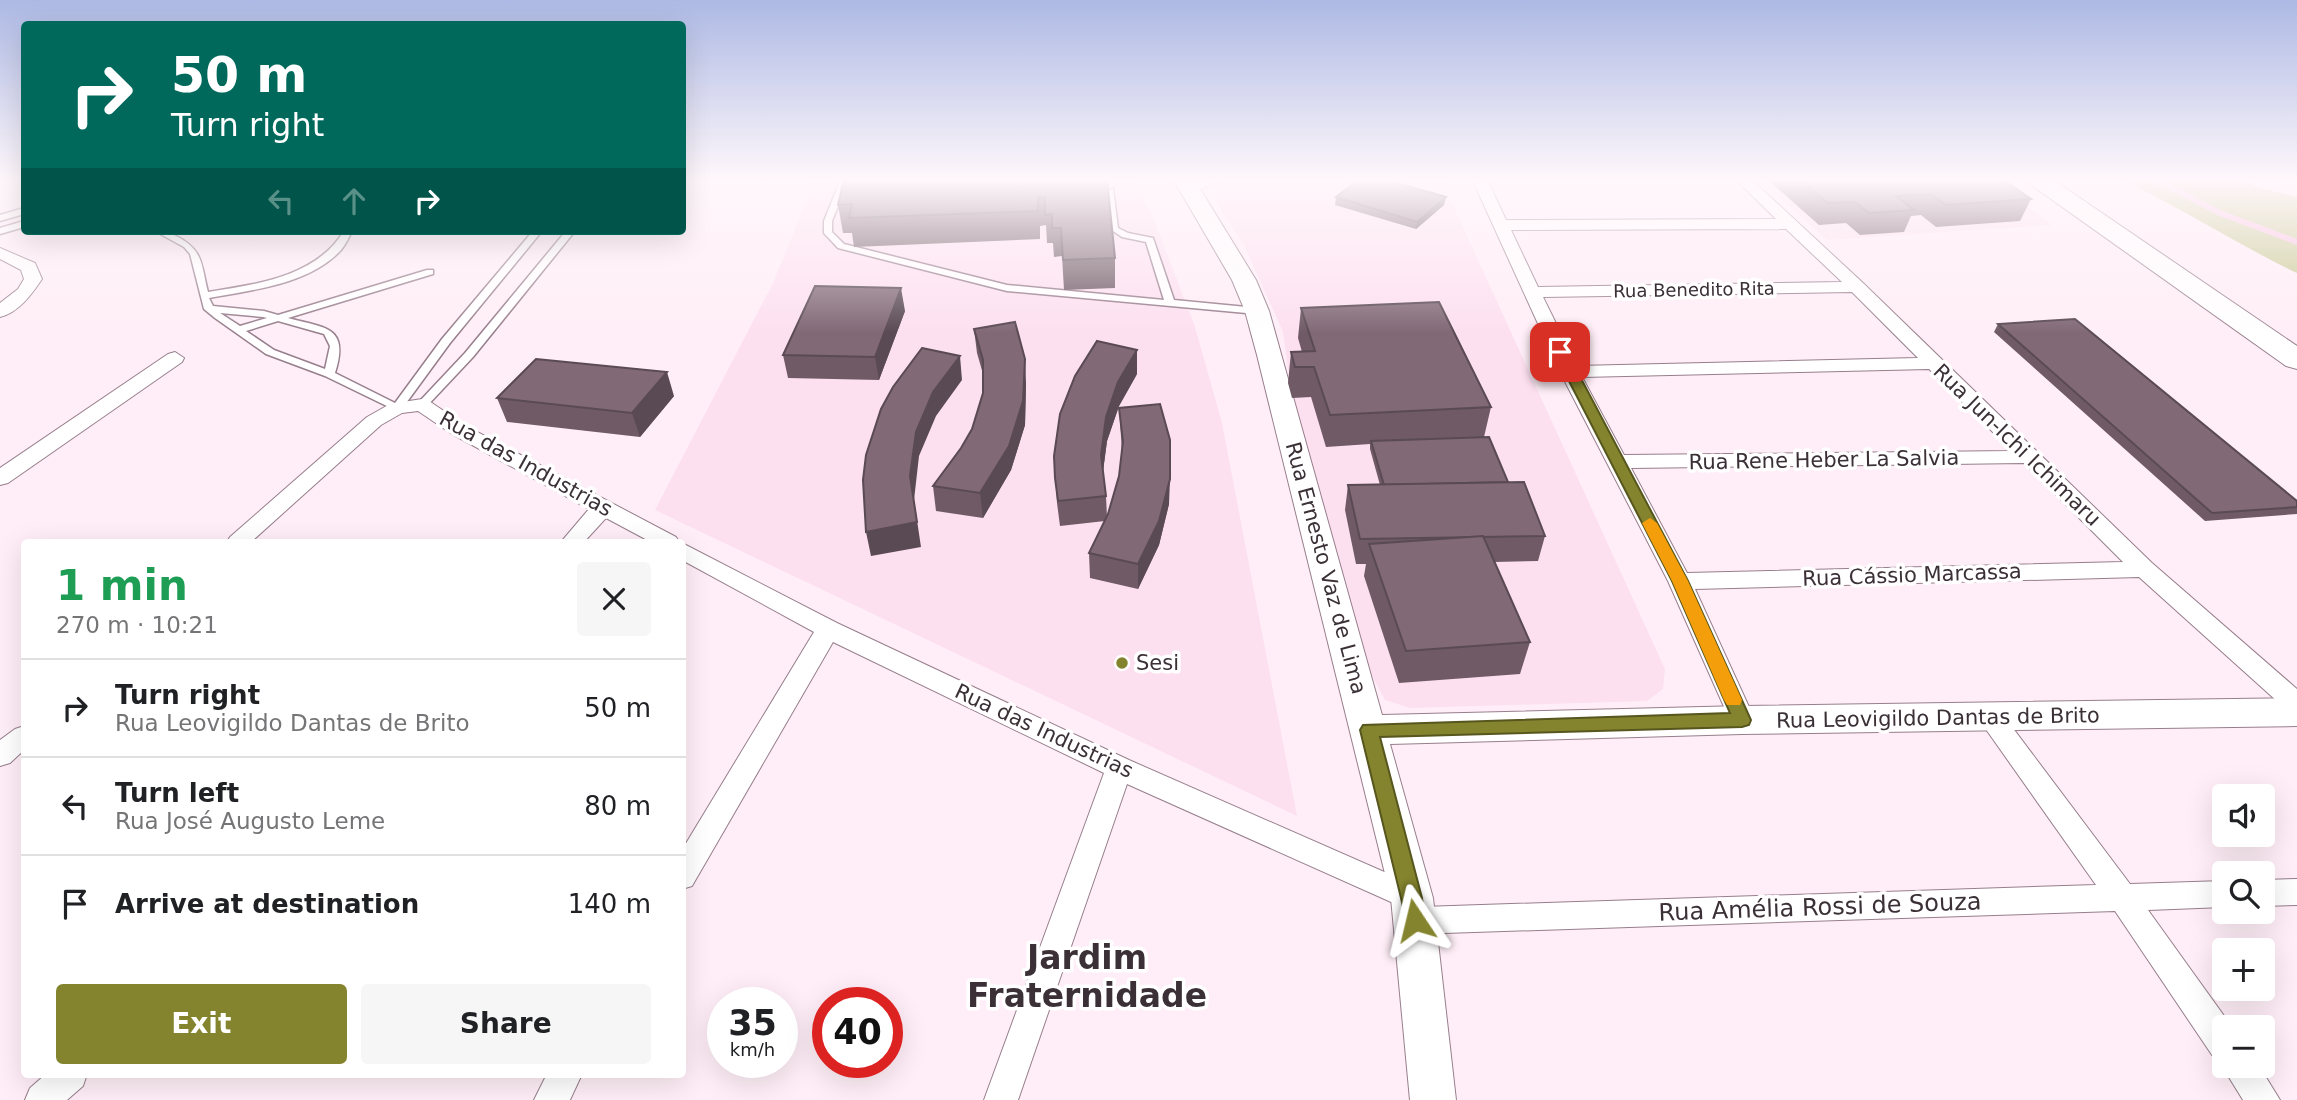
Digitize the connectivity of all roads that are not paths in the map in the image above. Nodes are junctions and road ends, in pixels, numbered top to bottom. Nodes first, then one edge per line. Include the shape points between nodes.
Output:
1 (828, 230) edge
2 (1116, 230) edge
3 (1219, 230) edge
4 (1502, 230) edge
5 (1797, 230) edge
6 (2109, 230) edge
7 (2128, 230) edge
8 (167, 235) edge
9 (346, 235) edge
10 (535, 235) edge
11 (567, 235) edge
12 (0, 253) edge
13 (430, 272) dead end
14 (1857, 288) junction
15 (1531, 292) junction
16 (204, 296) junction
17 (1169, 302) junction
18 (209, 309) junction
19 (1257, 311) junction
20 (0, 312) edge
21 (281, 317) junction
22 (238, 330) junction
23 (2297, 345) edge
24 (174, 358) dead end
25 (2297, 360) edge
26 (1934, 363) junction
27 (1570, 372) junction
28 (330, 374) junction
29 (422, 405) junction
30 (397, 408) junction
31 (2029, 457) junction
32 (1618, 462) junction
33 (0, 478) edge
34 (603, 507) junction
35 (241, 539) edge
36 (575, 539) edge
37 (662, 539) edge
38 (686, 552) edge
39 (2144, 569) junction
40 (1680, 581) junction
41 (828, 629) junction
42 (2297, 704) edge
43 (2297, 712) edge
44 (1992, 718) junction
45 (1742, 720) junction
46 (1369, 730) junction
47 (21, 738) edge
48 (0, 755) edge
49 (1119, 768) junction
50 (686, 870) edge
51 (2297, 892) edge
52 (2275, 893) edge
53 (2212, 894) edge
54 (2123, 897) junction
55 (1413, 909) junction
56 (2212, 1027) edge
57 (67, 1078) edge
58 (564, 1078) edge
59 (2247, 1078) edge
60 (42, 1100) edge
61 (551, 1100) edge
62 (1000, 1100) edge
63 (1433, 1100) edge
64 (2263, 1100) edge

1 - 17 lane via 841,246 1007,288
2 - 17 lane via 1150,240
3 - 19 street, Rua Ernesto Vaz de Lima
4 - 15 street
5 - 14 street, Rua Jun-Ichi Ichimaru
6 - 25 main road
7 - 23 main road
8 - 16 lane via 194,254
9 - 16 lane via 338,247 308,270
10 - 30 lane
11 - 29 lane
12 - 20 street via 29,267 33,279 24,293
13 - 21 lane
14 - 15 street, Rua Benedito Rita
14 - 26 street, Rua Jun-Ichi Ichimaru
15 - 27 street
16 - 18 lane
17 - 19 lane
18 - 21 lane
18 - 22 lane
19 - 46 street, Rua Ernesto Vaz de Lima
21 - 22 lane
21 - 28 lane via 334,338
22 - 28 lane via 270,352
24 - 33 street
26 - 27 street
26 - 31 street, Rua Jun-Ichi Ichimaru
27 - 32 street
28 - 30 lane
29 - 30 street
29 - 34 street, Rua das Industrias via 459,430
30 - 35 street via 374,421
31 - 32 street, Rua Rene Heber La Salvia
31 - 39 street, Rua Jun-Ichi Ichimaru
32 - 40 street
34 - 36 street
34 - 37 street, Rua das Industrias
38 - 41 street, Rua das Industrias
39 - 40 street, Rua Cássio Marcassa
39 - 42 street, Rua Jun-Ichi Ichimaru
40 - 45 street
41 - 49 street, Rua das Industrias
41 - 50 street
43 - 44 street, Rua Leovigildo Dantas de Brito
44 - 45 street, Rua Leovigildo Dantas de Brito
44 - 54 street
45 - 46 street, Rua Leovigildo Dantas de Brito
46 - 55 street, Rua Ernesto Vaz de Lima
47 - 48 street
49 - 55 street, Rua das Industrias
49 - 62 street
51 - 52 street
53 - 54 street, Rua Amélia Rossi de Souza
54 - 55 street, Rua Amélia Rossi de Souza
54 - 56 street
55 - 63 street, Rua Ernesto Vaz de Lima
57 - 60 street
58 - 61 street
59 - 64 street

